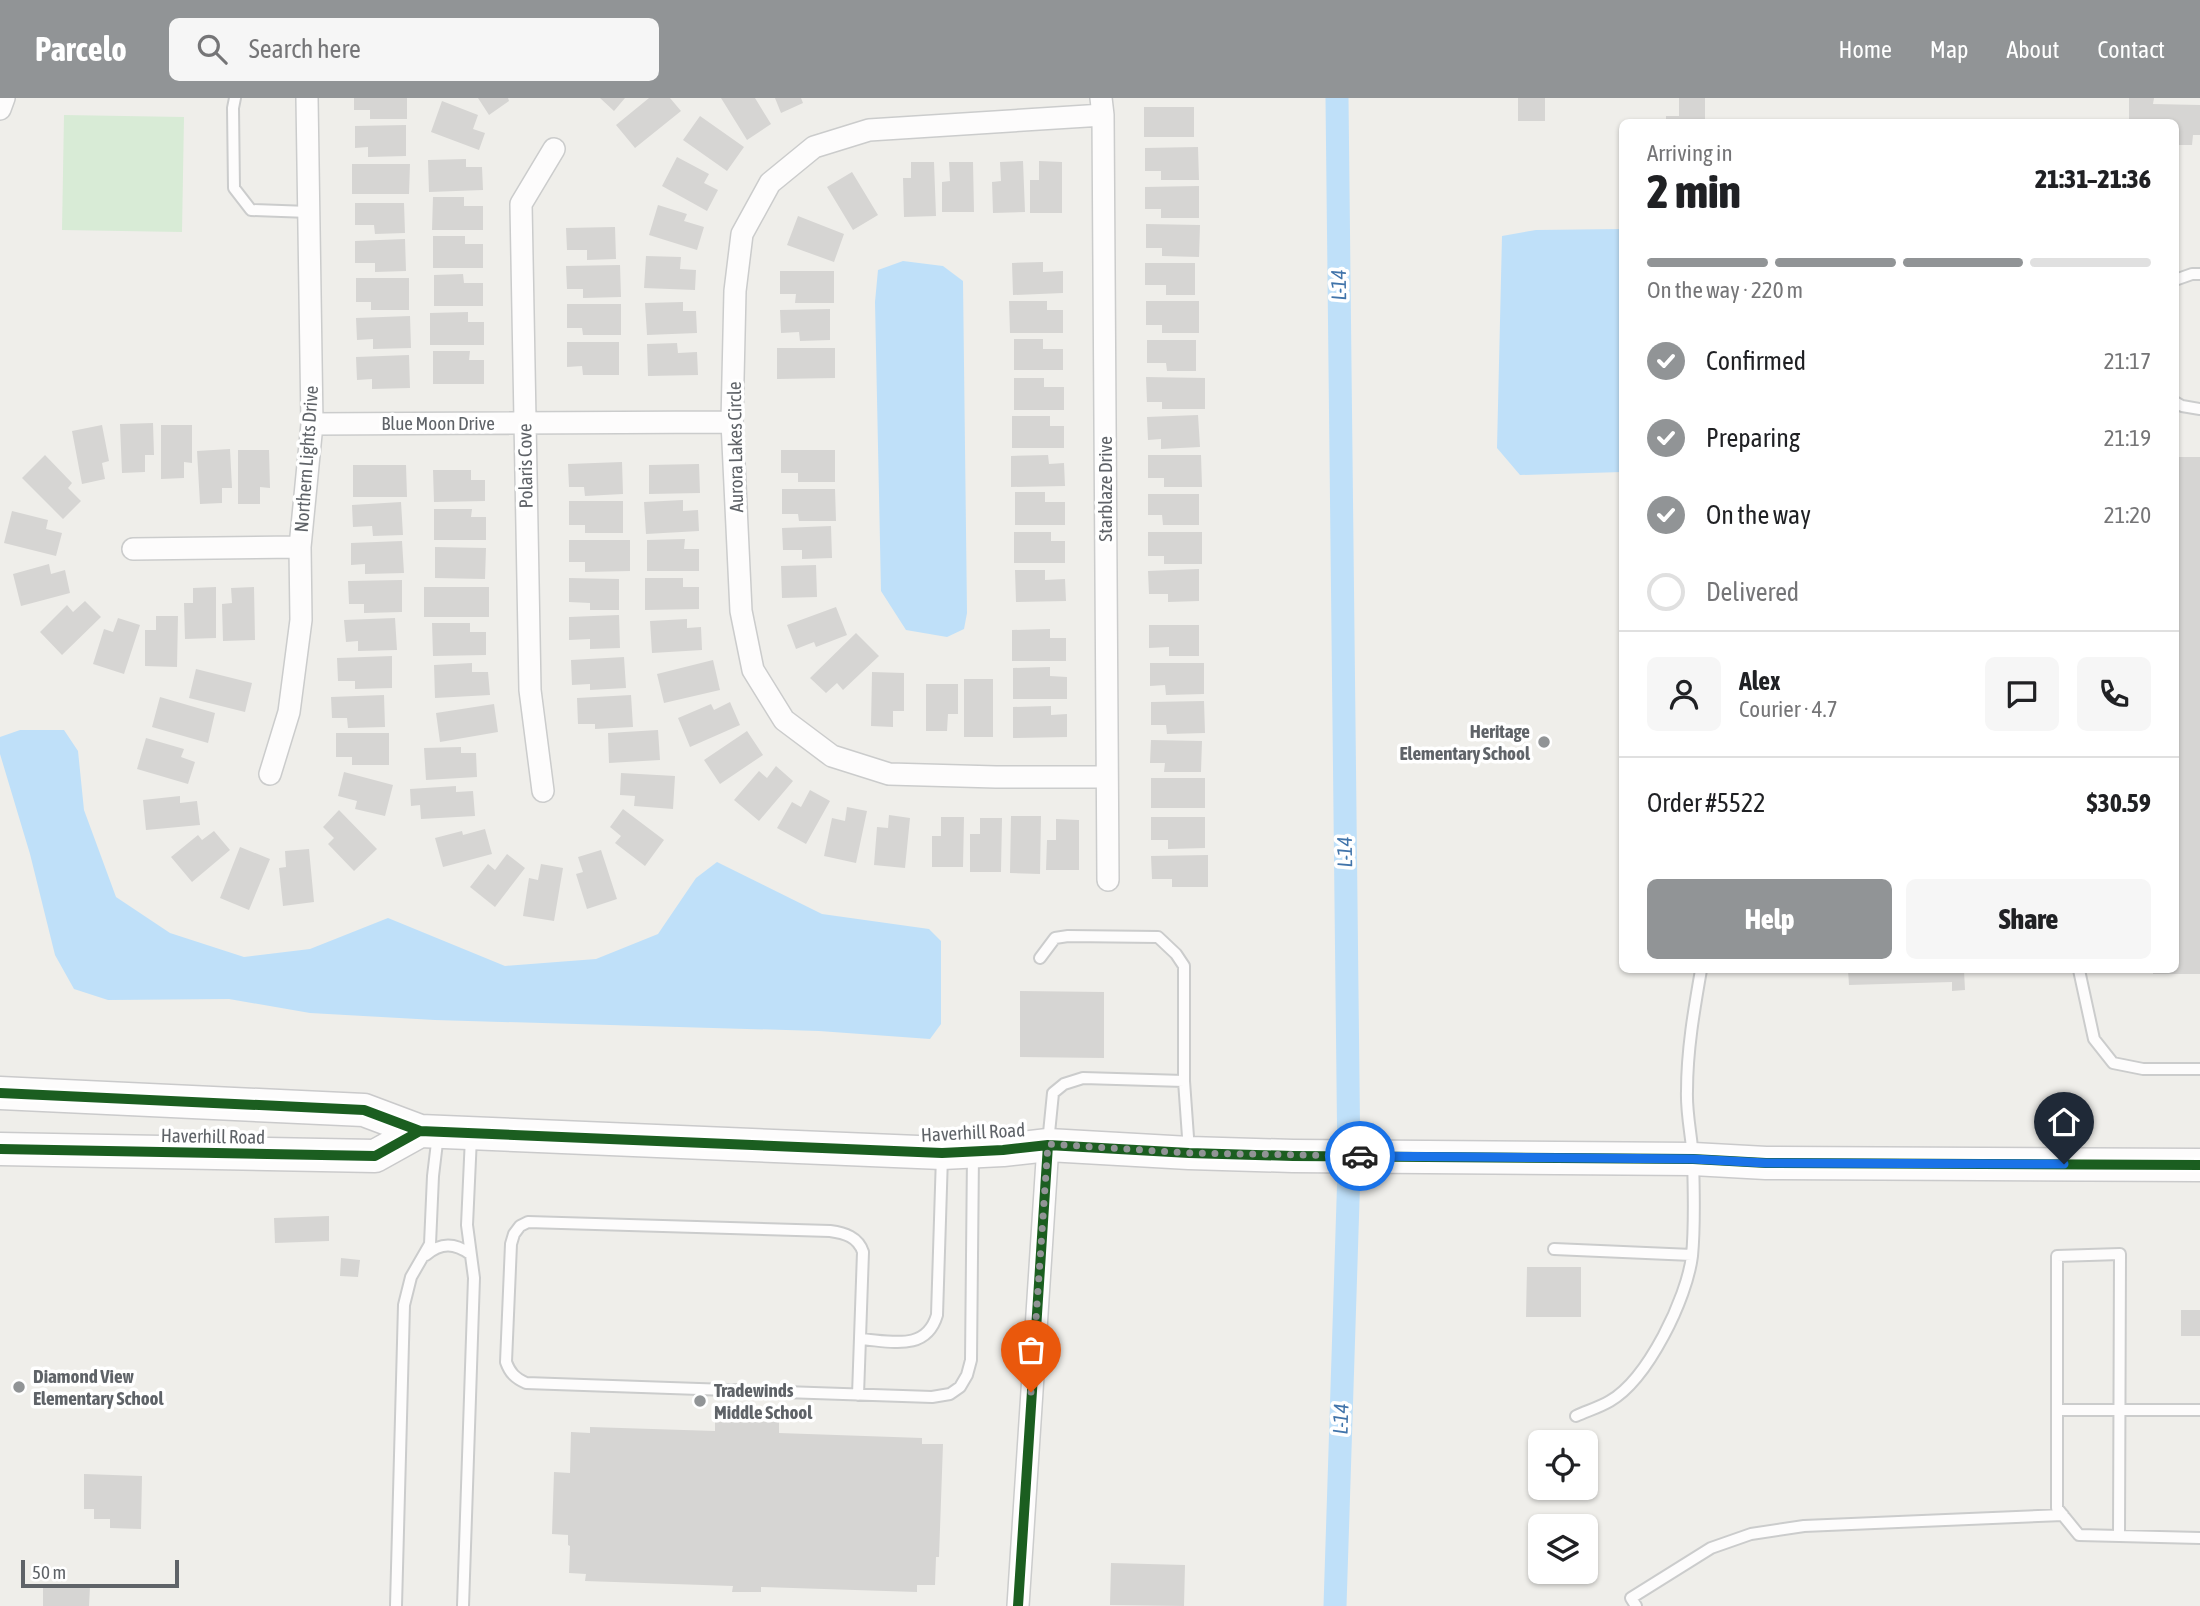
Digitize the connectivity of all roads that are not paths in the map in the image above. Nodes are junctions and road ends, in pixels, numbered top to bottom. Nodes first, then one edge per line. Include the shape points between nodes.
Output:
1 (4, 98) edge
2 (235, 98) edge
3 (307, 98) edge
4 (1102, 107) edge
5 (0, 109) edge
6 (554, 149) dead end
7 (309, 212) junction
8 (2200, 274) edge
9 (2179, 279) edge
10 (2179, 404) edge
11 (2200, 409) edge
12 (524, 422) junction
13 (732, 422) junction
14 (312, 424) junction
15 (300, 547) junction
16 (133, 549) dead end
17 (270, 774) dead end
18 (1107, 777) junction
19 (543, 791) dead end
20 (1108, 880) dead end
21 (1040, 958) dead end
22 (1700, 973) edge
23 (2081, 973) edge
24 (2200, 1069) edge
25 (1184, 1081) junction
26 (0, 1093) edge
27 (429, 1131) junction
28 (471, 1133) junction
29 (1048, 1144) junction
30 (0, 1149) edge
31 (973, 1152) junction
32 (942, 1153) junction
33 (1189, 1153) junction
34 (1693, 1159) junction
35 (2200, 1165) edge
36 (1554, 1249) dead end
37 (470, 1254) junction
38 (1692, 1255) junction
39 (425, 1256) junction
40 (860, 1339) junction
41 (858, 1395) junction
42 (2119, 1409) junction
43 (2200, 1409) edge
44 (2057, 1410) junction
45 (1576, 1416) dead end
46 (2063, 1515) junction
47 (2119, 1536) junction
48 (2200, 1538) edge
49 (396, 1606) edge
50 (463, 1606) edge
51 (1018, 1606) edge
52 (1636, 1606) edge

1 - 5 street
2 - 7 lane via 234,188 251,209
3 - 7 street, Northern Lights Drive
4 - 13 street, Aurora Lakes Circle via 869,130 814,147 770,183 742,234 735,291
4 - 18 street, Starblaze Drive
6 - 12 street, Polaris Cove via 521,204
7 - 14 street, Northern Lights Drive
8 - 9 lane
10 - 11 lane
12 - 13 street, Blue Moon Drive
12 - 14 street, Blue Moon Drive
12 - 19 street, Polaris Cove via 530,690
13 - 18 street, Aurora Lakes Circle via 741,611 753,670 784,720 832,756 889,774
14 - 15 street, Northern Lights Drive
15 - 16 street
15 - 17 street, Northern Lights Drive via 301,620 289,712
18 - 20 street, Starblaze Drive
21 - 25 lane via 1055,937 1158,937 1184,966
22 - 34 lane via 1686,1094
23 - 24 lane via 2094,1039 2113,1063 2143,1069
25 - 29 lane via 1083,1078 1064,1084 1053,1093
25 - 33 lane
26 - 27 street, Haverhill Road via 364,1111
27 - 28 street, Haverhill Road
27 - 30 street, Haverhill Road via 375,1156
27 - 39 lane via 432,1228
28 - 32 street, Haverhill Road
28 - 37 lane
29 - 31 street, Haverhill Road
29 - 33 street, Haverhill Road
29 - 51 street
31 - 32 street, Haverhill Road
31 - 41 lane via 971,1360 967,1375 950,1394
32 - 40 lane via 933,1326 928,1334 909,1342
33 - 34 street, Haverhill Road
34 - 35 street, Haverhill Road
34 - 38 lane
36 - 38 lane
37 - 39 lane via 442,1245
37 - 50 lane via 474,1278
38 - 45 lane via 1675,1310 1637,1377 1611,1401
39 - 49 lane via 411,1277 404,1305
40 - 41 lane
40 - 41 lane via 863,1252 855,1239 839,1232 528,1222 520,1226 511,1244 506,1362 516,1379 526,1383
42 - 43 lane
42 - 44 lane
42 - 44 lane via 2120,1254 2057,1256
42 - 47 lane
44 - 46 lane via 2057,1508
46 - 47 lane via 2079,1535
46 - 52 lane via 1804,1525 1751,1534 1710,1548 1631,1598
47 - 48 lane

